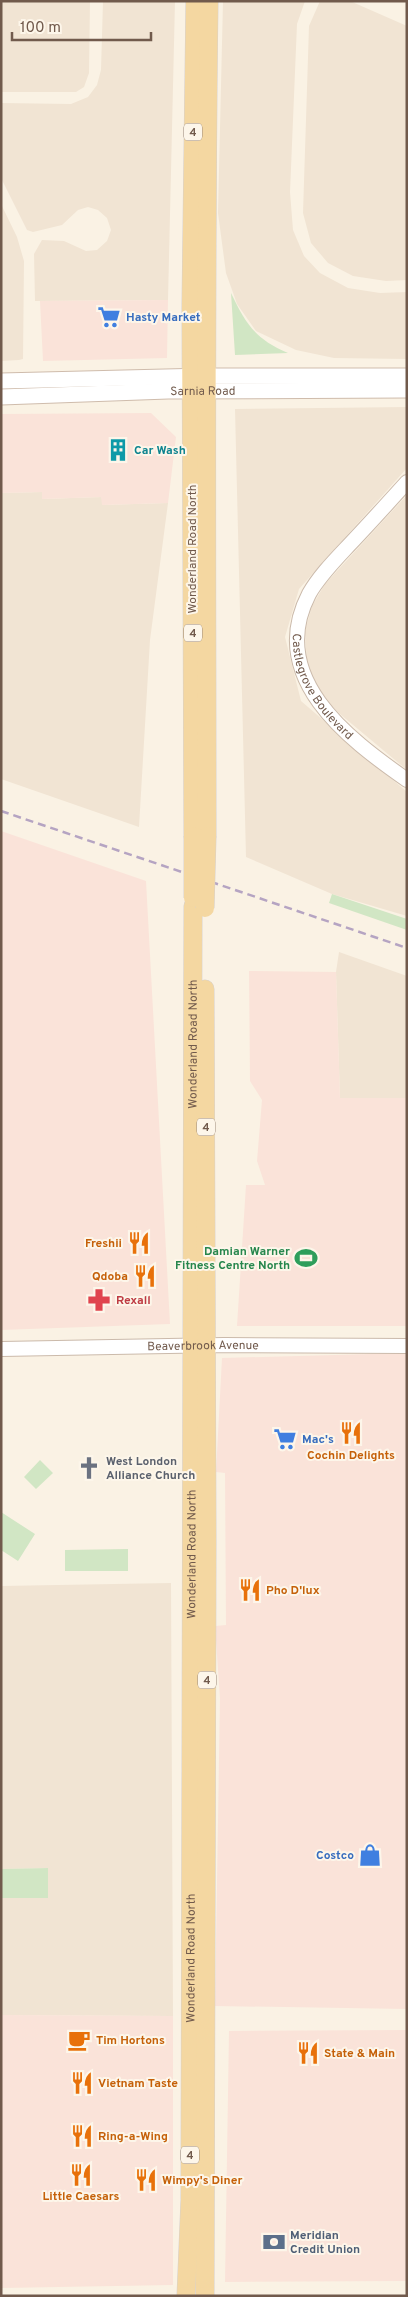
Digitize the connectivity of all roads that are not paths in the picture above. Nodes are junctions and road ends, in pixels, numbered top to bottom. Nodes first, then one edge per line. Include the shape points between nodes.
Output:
1 (195, 1) edge
2 (209, 1) edge
3 (407, 376) edge
4 (1, 381) edge
5 (198, 384) junction
6 (407, 390) edge
7 (1, 397) edge
8 (407, 482) edge
9 (407, 780) edge
10 (199, 1346) junction
11 (407, 1346) edge
12 (1, 1349) edge
13 (186, 2296) edge
14 (204, 2296) edge

1 - 5 main road, Wonderland Road North / 4
2 - 5 main road, Wonderland Road North / 4 via 205,263
3 - 5 main road, Sarnia Road
4 - 5 main road, Sarnia Road
5 - 6 main road, Sarnia Road
5 - 7 main road, Sarnia Road
5 - 10 main road, Wonderland Road North / 4, bridge
8 - 9 street, Castlegrove Boulevard via 334,561 310,593 296,634 306,681 325,712 376,758
10 - 11 street, Beaverbrook Avenue
10 - 12 street, Beaverbrook Avenue
10 - 13 main road, Wonderland Road North / 4 via 190,2190
10 - 14 main road, Wonderland Road North / 4

